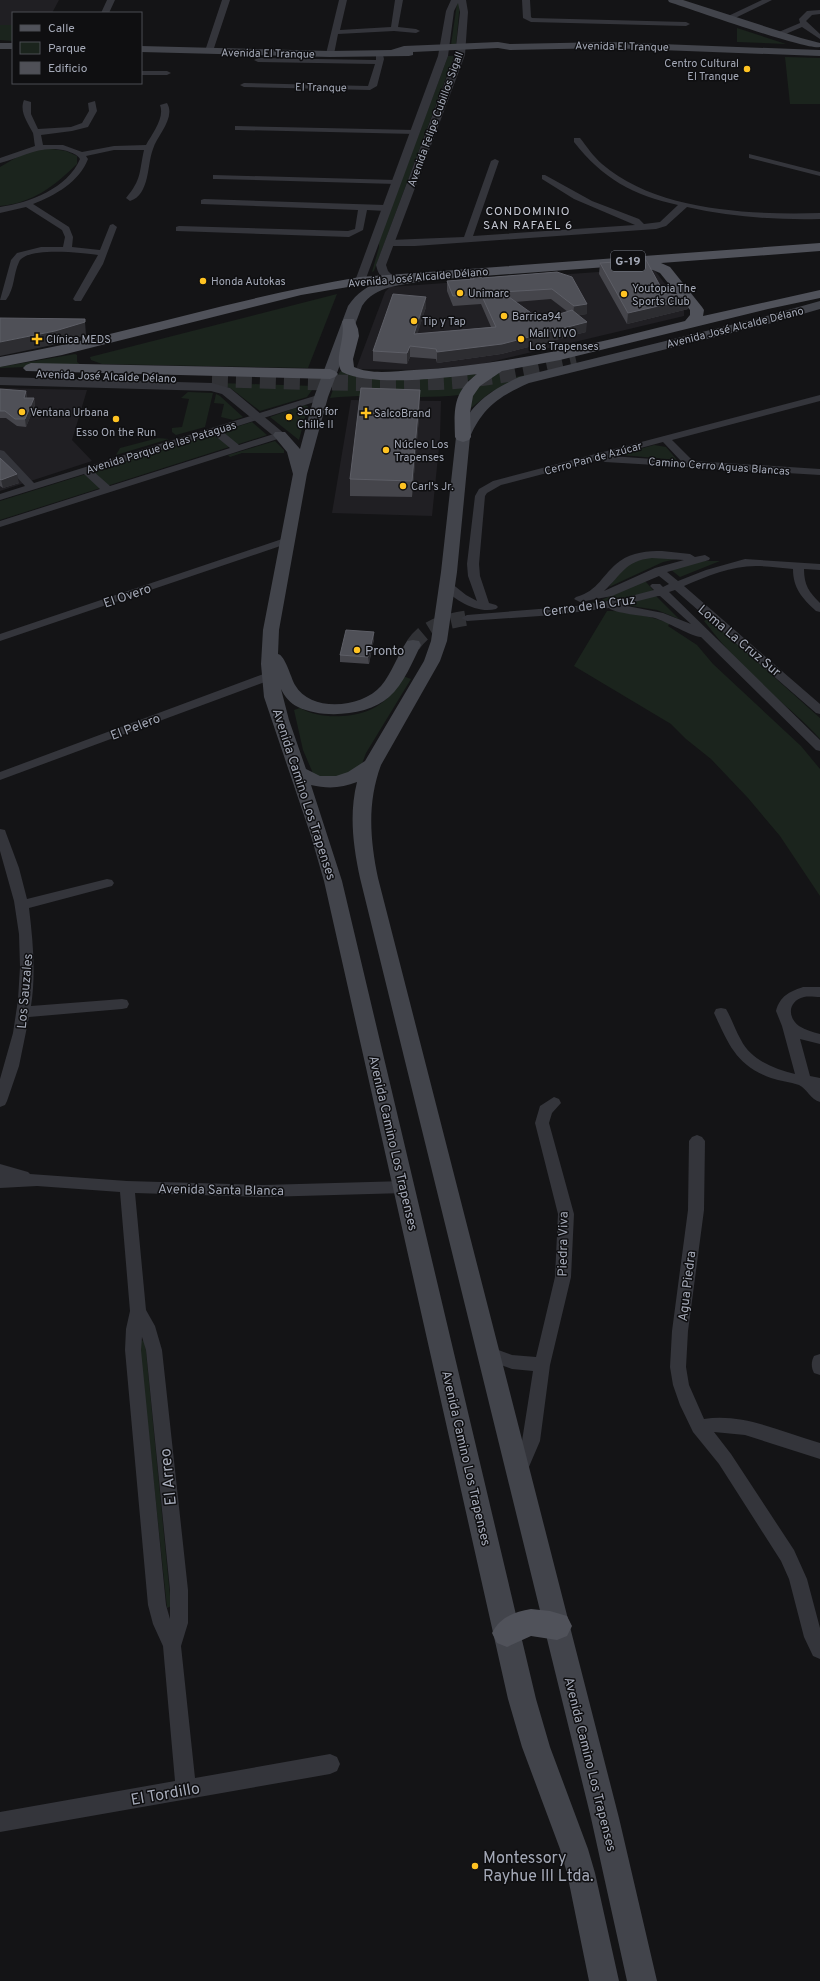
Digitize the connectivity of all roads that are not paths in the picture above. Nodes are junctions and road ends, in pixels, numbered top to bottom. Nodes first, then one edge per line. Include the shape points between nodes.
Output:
1 (111, 0) edge
2 (226, 0) edge
3 (342, 0) edge
4 (399, 0) edge
5 (455, 0) edge
6 (462, 0) edge
7 (526, 0) edge
8 (673, 0) edge
9 (768, 0) edge
10 (105, 12) edge
11 (820, 12) edge
12 (728, 18) junction
13 (686, 24) dead end
14 (804, 26) junction
15 (394, 29) junction
16 (416, 31) dead end
17 (335, 32) junction
18 (820, 37) edge
19 (789, 40) junction
20 (0, 46) edge
21 (12, 46) edge
22 (461, 49) junction
23 (733, 49) junction
24 (142, 50) edge
25 (445, 50) junction
26 (819, 50) edge
27 (209, 51) junction
28 (330, 54) junction
29 (379, 58) junction
30 (258, 60) dead end
31 (142, 73) edge
32 (167, 73) dead end
33 (435, 78) junction
34 (244, 85) dead end
35 (446, 92) junction
36 (27, 102) dead end
37 (92, 103) dead end
38 (164, 105) dead end
39 (238, 128) dead end
40 (414, 132) junction
41 (42, 133) junction
42 (577, 140) dead end
43 (44, 147) junction
44 (148, 149) junction
45 (83, 156) junction
46 (752, 156) dead end
47 (0, 161) edge
48 (495, 161) dead end
49 (820, 174) edge
50 (216, 177) dead end
51 (545, 177) dead end
52 (396, 182) junction
53 (130, 198) dead end
54 (204, 202) dead end
55 (686, 204) junction
56 (23, 206) junction
57 (363, 208) junction
58 (386, 208) junction
59 (0, 210) edge
60 (820, 216) edge
61 (113, 227) dead end
62 (642, 227) junction
63 (179, 229) dead end
64 (377, 232) junction
65 (392, 240) junction
66 (467, 240) junction
67 (820, 247) edge
68 (63, 250) junction
69 (102, 253) junction
70 (697, 256) junction
71 (621, 262) junction
72 (365, 264) junction
73 (436, 275) junction
74 (389, 277) junction
75 (360, 280) junction
76 (301, 291) junction
77 (820, 296) edge
78 (3, 298) dead end
79 (78, 300) dead end
80 (820, 305) edge
81 (355, 306) junction
82 (737, 312) junction
83 (349, 322) junction
84 (690, 324) junction
85 (99, 342) junction
86 (576, 360) tunnel mouth
87 (0, 362) edge
88 (91, 368) junction
89 (498, 368) junction
90 (0, 369) edge
91 (0, 373) edge
92 (330, 374) junction
93 (212, 379) tunnel mouth
94 (0, 382) edge
95 (321, 397) junction
96 (820, 398) edge
97 (256, 417) junction
98 (215, 430) junction
99 (280, 435) junction
100 (463, 437) junction
101 (665, 438) junction
102 (237, 448) junction
103 (0, 453) edge
104 (595, 458) junction
105 (690, 464) junction
106 (86, 470) junction
107 (820, 472) edge
108 (300, 474) junction
109 (32, 487) junction
110 (108, 490) junction
111 (0, 497) edge
112 (0, 524) edge
113 (288, 540) junction
114 (255, 551) junction
115 (285, 558) junction
116 (705, 558) junction
117 (753, 563) junction
118 (799, 566) junction
119 (820, 567) edge
120 (659, 570) junction
121 (646, 576) junction
122 (447, 585) junction
123 (677, 586) junction
124 (662, 591) junction
125 (575, 600) junction
126 (818, 602) edge
127 (486, 607) junction
128 (587, 608) junction
129 (466, 618) tunnel mouth
130 (0, 638) edge
131 (711, 641) junction
132 (270, 642) junction
133 (413, 645) tunnel mouth
134 (269, 676) junction
135 (820, 710) edge
136 (820, 746) edge
137 (372, 765) junction
138 (298, 772) junction
139 (0, 776) edge
140 (0, 833) edge
141 (107, 883) dead end
142 (23, 905) junction
143 (820, 992) edge
144 (122, 1004) dead end
145 (24, 1012) junction
146 (721, 1013) dead end
147 (788, 1025) junction
148 (820, 1039) edge
149 (804, 1081) junction
150 (820, 1083) edge
151 (820, 1097) edge
152 (0, 1102) edge
153 (554, 1103) dead end
154 (697, 1141) dead end
155 (0, 1170) edge
156 (37, 1180) junction
157 (0, 1182) edge
158 (127, 1187) junction
159 (405, 1187) junction
160 (138, 1311) junction
161 (490, 1354) junction
162 (820, 1361) edge
163 (542, 1365) junction
164 (820, 1368) edge
165 (699, 1427) junction
166 (820, 1451) edge
167 (519, 1471) junction
168 (557, 1626) junction
169 (507, 1633) junction
170 (172, 1646) junction
171 (820, 1650) edge
172 (330, 1764) dead end
173 (186, 1790) junction
174 (0, 1822) edge
175 (604, 1981) edge
176 (642, 1981) edge

1 - 10 street
2 - 27 street
3 - 17 street
4 - 15 street
5 - 25 street, Avenida Felipe Cubillos Sigall via 450,11
6 - 22 street, Avenida Felipe Cubillos Sigall via 464,12
7 - 13 street via 527,18 531,20
8 - 12 main road
9 - 12 street
11 - 14 street via 807,15 803,19
12 - 19 main road
14 - 18 street
14 - 19 street
15 - 16 street
15 - 17 street
17 - 28 street
19 - 23 main road, Avenida El Tranque
19 - 26 main road, Avenida El Tranque
20 - 21 main road
22 - 23 main road, Avenida El Tranque via 498,50 510,47 608,44
22 - 25 main road, Avenida El Tranque
22 - 35 street, Avenida Felipe Cubillos Sigall
23 - 26 main road, Avenida El Tranque
24 - 27 main road, Avenida El Tranque
25 - 29 main road, Avenida El Tranque via 395,52
25 - 33 street, Avenida Felipe Cubillos Sigall
27 - 28 main road, Avenida El Tranque
28 - 29 main road, Avenida El Tranque
29 - 30 street, El Tranque
29 - 34 street, El Tranque via 373,86 367,88
31 - 32 street
33 - 35 street via 444,78 441,89
33 - 40 street, Avenida Felipe Cubillos Sigall
35 - 65 street, Avenida Felipe Cubillos Sigall
36 - 41 street via 26,108 33,125
37 - 41 street via 93,111 85,125
38 - 44 street via 166,111 157,135
39 - 40 street, Avenida Felipe Cubillos Sigall
40 - 52 street, Avenida Felipe Cubillos Sigall
41 - 43 street
42 - 55 street via 595,162 612,176 643,191
43 - 45 street via 70,149
43 - 47 street via 20,152
44 - 45 street
44 - 53 street via 145,169 137,192
45 - 56 street via 81,166 65,182
46 - 49 street
48 - 66 street
50 - 52 street, Avenida Felipe Cubillos Sigall
51 - 62 street via 585,203 636,221
52 - 58 street, Avenida Felipe Cubillos Sigall
54 - 57 street
55 - 60 street via 754,215
55 - 62 street via 663,224
56 - 59 street
56 - 68 street via 55,228 60,235
57 - 58 street
57 - 63 street via 359,230 353,234
58 - 64 street, Avenida Felipe Cubillos Sigall
61 - 69 street via 110,241
62 - 66 street
64 - 65 street via 382,242
64 - 72 street, Avenida Felipe Cubillos Sigall
65 - 66 street
65 - 74 street, Avenida Felipe Cubillos Sigall via 380,268
67 - 70 main road, Avenida José Alcalde Délano / G-19
68 - 69 street
68 - 78 street via 34,250 19,255
69 - 79 street via 86,290
70 - 71 main road, Avenida José Alcalde Délano / G-19
70 - 82 main road via 679,264 677,272 702,304
71 - 73 main road, Avenida José Alcalde Délano / G-19
71 - 84 main road via 656,266 665,270 697,310 697,315
72 - 75 street, Avenida Felipe Cubillos Sigall
72 - 76 main road via 340,278
73 - 74 main road, Avenida José Alcalde Délano
73 - 81 main road, Avenida Camino Los Trapenses / G-19 via 375,287 363,294
74 - 75 main road, Avenida José Alcalde Délano
75 - 76 main road, Avenida José Alcalde Délano
75 - 81 main road, Avenida Camino Los Trapenses
76 - 85 main road, Avenida José Alcalde Délano
77 - 82 main road
77 - 86 main road, Avenida José Alcalde Délano via 762,314
80 - 100 main road, Avenida José Alcalde Délano via 763,322 524,380 484,404 471,419
81 - 83 main road, Avenida Camino Los Trapenses / G-19
82 - 84 main road
83 - 89 main road via 352,336 345,365 355,373 414,375
83 - 92 main road, Avenida Camino Los Trapenses / G-19
84 - 89 main road via 560,356
85 - 87 main road, Avenida José Alcalde Délano
85 - 88 main road via 83,355 83,361
88 - 90 main road
88 - 92 main road
89 - 100 main road via 474,382 464,396
91 - 93 main road, Avenida José Alcalde Délano
92 - 95 main road, Avenida Camino Los Trapenses / G-19
94 - 97 street via 207,386 226,391
95 - 97 street, Avenida Parque de las Pataguas
95 - 108 main road, Avenida Camino Los Trapenses / G-19
96 - 101 street, Cerro Pan de Azúcar
97 - 98 street, Avenida Parque de las Pataguas
97 - 99 street
98 - 102 street
98 - 106 street, Avenida Parque de las Pataguas
99 - 102 street, Avenida Parque de las Pataguas
99 - 108 main road via 294,450
100 - 122 main road, Avenida Camino Los Trapenses
101 - 104 street, Cerro Pan de Azúcar
101 - 105 street
102 - 110 street, Avenida Parque de las Pataguas
103 - 109 street
104 - 105 street, Camino Cerro Aguas Blancas
104 - 127 street, Cerro Pan de Azúcar via 497,483 483,491 478,503 473,564 474,576
105 - 107 street, Camino Cerro Aguas Blancas
106 - 109 street, Avenida Parque de las Pataguas
106 - 110 street
108 - 113 main road, Avenida Camino Los Trapenses / G-19
109 - 111 street, Avenida Parque de las Pataguas
110 - 112 street, Avenida Parque de las Pataguas
113 - 114 street, El Overo
113 - 115 main road, Avenida Camino Los Trapenses / G-19
114 - 115 street, El Overo via 269,551
114 - 130 street, El Overo
115 - 132 main road, Avenida Camino Los Trapenses / G-19
116 - 117 street, Cerro de la Cruz
116 - 120 street, Cerro de la Cruz
116 - 125 street, Cerro de la Cruz via 652,554 633,558 619,568 599,591
117 - 118 street, Cerro de la Cruz
117 - 123 street, Cerro de la Cruz via 719,568
118 - 119 street, Cerro de la Cruz
118 - 126 street via 799,584 804,595
120 - 121 street, Cerro de la Cruz
120 - 123 street, Loma La Cruz Sur
121 - 124 street, Loma La Cruz Sur
121 - 125 street, Cerro de la Cruz via 608,594
122 - 127 street, Cerro de la Cruz via 468,601
122 - 137 main road, Avenida Camino Los Trapenses via 439,642 432,661
123 - 124 street, Cerro de la Cruz
123 - 135 street, Loma La Cruz Sur
124 - 128 street, Cerro de la Cruz
124 - 131 street, Loma La Cruz Sur
125 - 127 street, Cerro de la Cruz
128 - 129 street, Cerro de la Cruz
128 - 131 street, Loma La Cruz Sur via 637,610 665,616
131 - 136 street, Loma La Cruz Sur
132 - 133 main road via 283,679 295,697 313,706 337,708 362,705 382,694 391,684
132 - 134 main road, Avenida Camino Los Trapenses / G-19
134 - 138 main road, Avenida Camino Los Trapenses / G-19 via 280,720
134 - 139 street, El Pelero
137 - 138 main road via 353,778 333,783 313,780
137 - 161 main road, Avenida Camino Los Trapenses via 361,810 364,856
138 - 159 main road, Avenida Camino Los Trapenses / G-19 via 333,881
140 - 142 street, Los Sauzales via 17,879
141 - 142 street
142 - 145 street, Los Sauzales via 28,967
143 - 147 street via 802,992 788,999 782,1012
144 - 145 street
145 - 152 street, Los Sauzales via 14,1059
146 - 149 street via 740,1051 752,1062 774,1074
147 - 148 street via 803,1035
147 - 149 street
149 - 150 street
149 - 151 street
153 - 163 street, Piedra Viva via 545,1110 542,1123 566,1214 563,1277
154 - 165 street, Agua Piedra via 696,1210 680,1331 678,1366 685,1398
155 - 156 street, Avenida Santa Blanca
156 - 157 street, Avenida Santa Blanca
156 - 158 street, Avenida Santa Blanca
158 - 159 street, Avenida Santa Blanca via 264,1190
158 - 160 street, El Arreo
159 - 169 main road, Avenida Camino Los Trapenses / G-19
160 - 170 street, El Arreo via 133,1350 157,1605
160 - 170 street, El Arreo via 147,1326 154,1350 179,1590 178,1623
161 - 163 street via 512,1362
161 - 167 main road, Avenida Camino Los Trapenses
162 - 164 street
163 - 167 street, Piedra Viva via 531,1441
165 - 166 street via 712,1424 730,1425
165 - 171 street, Agua Piedra via 725,1459 788,1556 798,1579 813,1637
167 - 168 main road, Avenida Camino Los Trapenses
168 - 169 main road via 545,1622 528,1622
168 - 176 main road, Avenida Camino Los Trapenses
169 - 175 main road, Avenida Camino Los Trapenses / G-19 via 536,1747 581,1873
170 - 173 street, El Arreo
172 - 173 street, El Tordillo
173 - 174 street, El Tordillo

